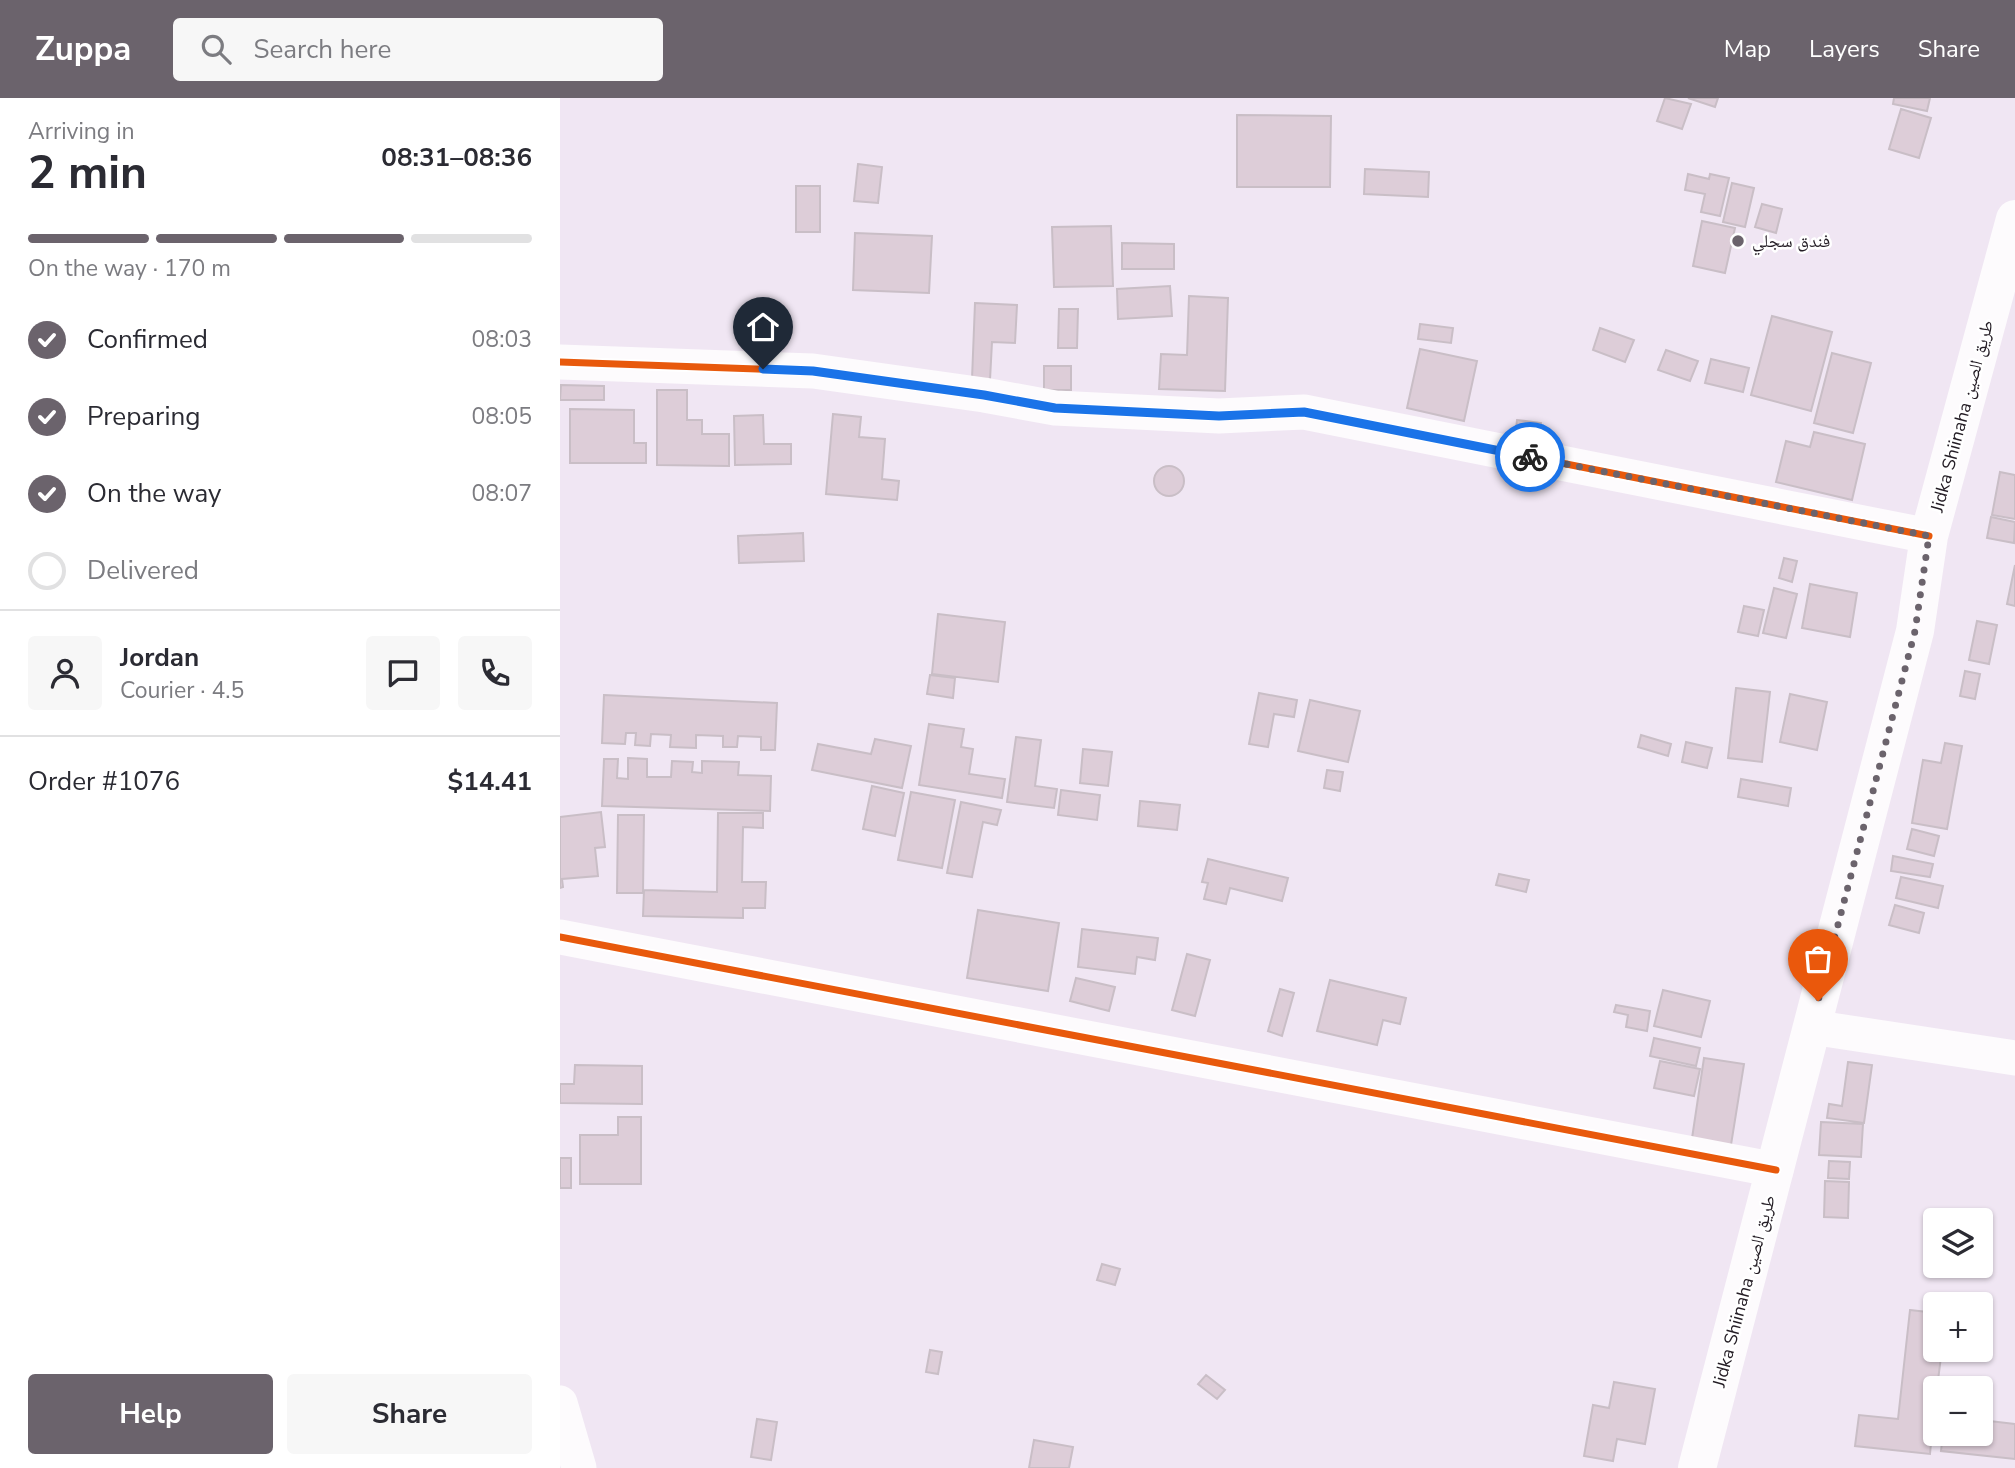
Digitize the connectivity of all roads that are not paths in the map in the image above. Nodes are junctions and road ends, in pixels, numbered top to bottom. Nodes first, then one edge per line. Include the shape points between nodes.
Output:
1 (2015, 219) edge
2 (560, 362) edge
3 (1929, 536) junction
4 (560, 937) edge
5 (1811, 1027) junction
6 (2015, 1058) edge
7 (1776, 1170) junction
8 (560, 1403) edge
9 (579, 1468) edge
10 (1697, 1468) edge

1 - 3 main road, Jidka Shiinaha طريق الصين
2 - 3 street via 813,371 1055,408 1219,416 1304,412
3 - 5 main road, Jidka Shiinaha طريق الصين via 1915,631
4 - 7 street
5 - 6 street
5 - 7 main road, Jidka Shiinaha طريق الصين
7 - 10 main road, Jidka Shiinaha طريق الصين
8 - 9 street

